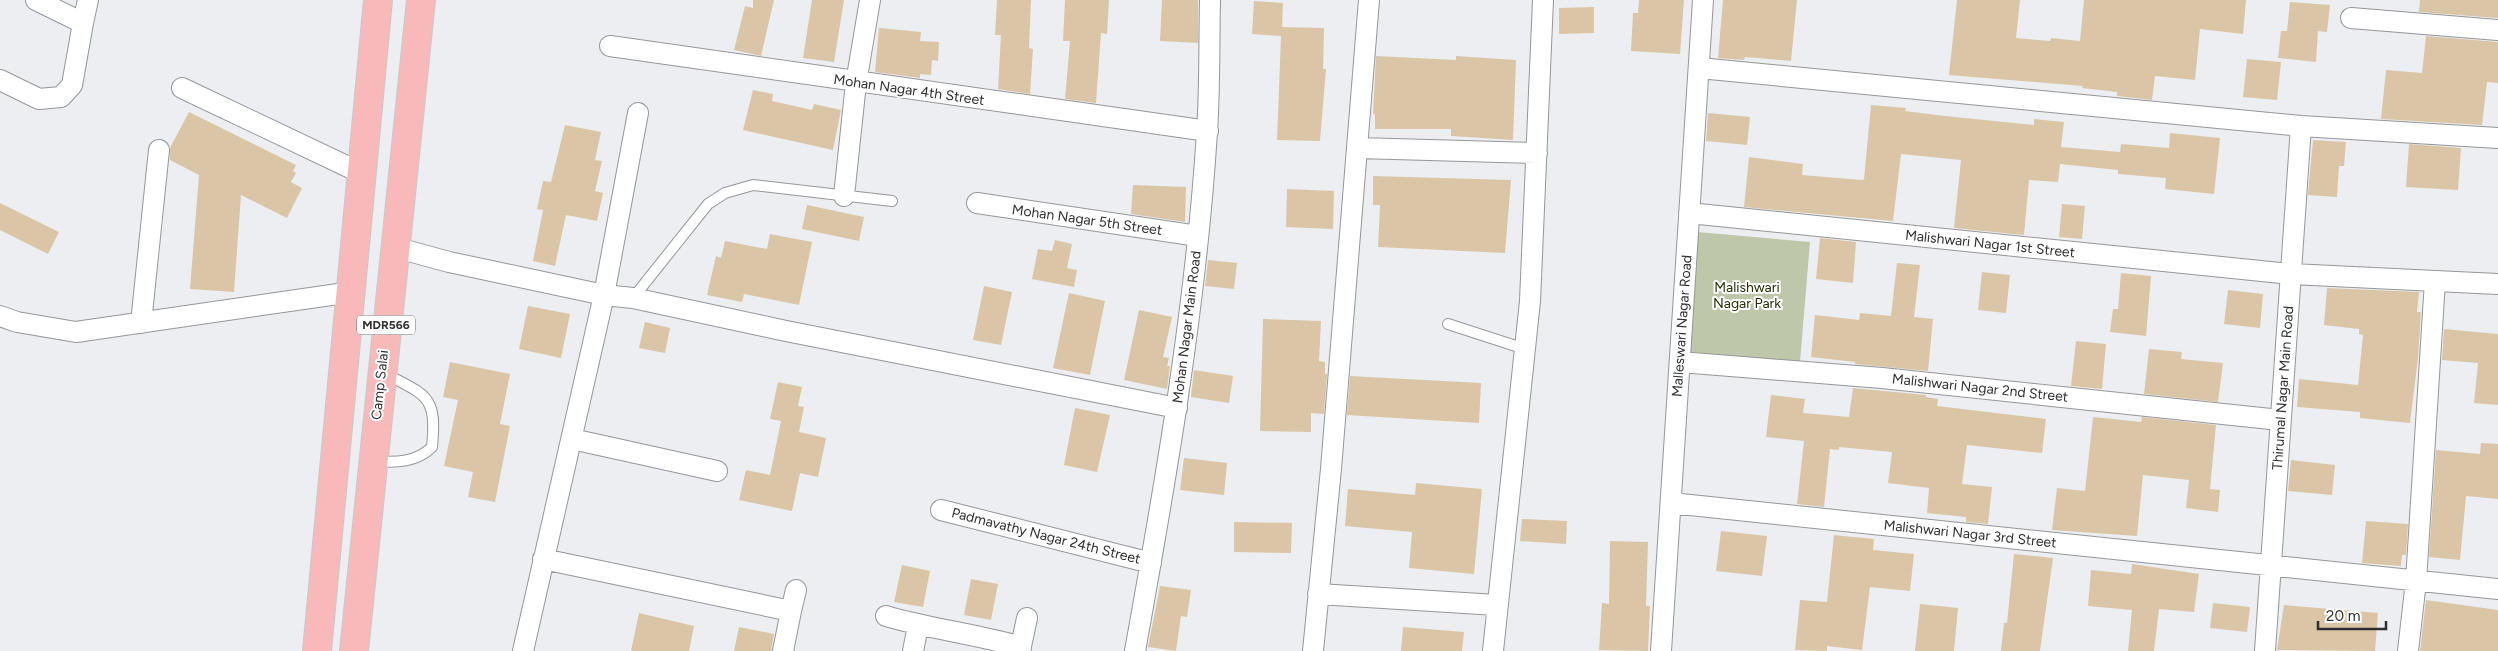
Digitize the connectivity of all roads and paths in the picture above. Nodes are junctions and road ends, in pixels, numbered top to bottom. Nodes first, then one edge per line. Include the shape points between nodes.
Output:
1 (36, 0) edge
2 (88, 0) edge
3 (378, 0) edge
4 (420, 0) edge
5 (870, 0) edge
6 (1210, 0) edge
7 (1369, 0) edge
8 (1544, 0) edge
9 (1703, 0) edge
10 (2350, 18) dead end
11 (83, 23) junction
12 (2498, 30) edge
13 (610, 46) dead end
14 (1699, 68) junction
15 (0, 80) edge
16 (856, 83) junction
17 (182, 88) dead end
18 (638, 114) dead end
19 (2301, 126) junction
20 (1208, 131) junction
21 (2498, 138) edge
22 (1358, 148) junction
23 (160, 150) dead end
24 (1537, 153) junction
25 (361, 173) junction
26 (844, 196) junction
27 (892, 201) dead end
28 (977, 203) dead end
29 (1689, 213) junction
30 (1198, 236) junction
31 (394, 247) junction
32 (2291, 274) junction
33 (2435, 281) junction
34 (2498, 284) edge
35 (352, 292) junction
36 (604, 295) junction
37 (633, 298) junction
38 (0, 316) edge
39 (141, 323) junction
40 (1448, 324) dead end
41 (1525, 349) junction
42 (1680, 362) junction
43 (381, 371) junction
44 (1177, 408) junction
45 (2280, 420) junction
46 (572, 439) junction
47 (372, 461) junction
48 (717, 472) dead end
49 (1670, 503) junction
50 (941, 510) dead end
51 (543, 559) junction
52 (1151, 562) junction
53 (2270, 566) junction
54 (2416, 580) junction
55 (2498, 589) edge
56 (796, 590) dead end
57 (1318, 594) junction
58 (1497, 604) junction
59 (791, 611) junction
60 (886, 616) dead end
61 (1027, 618) dead end
62 (918, 626) junction
63 (1020, 649) edge
64 (316, 651) edge
65 (354, 651) edge
66 (522, 651) edge
67 (783, 651) edge
68 (913, 651) edge
69 (1134, 651) edge
70 (1312, 651) edge
71 (1492, 651) edge
72 (1661, 651) edge
73 (2265, 651) edge
74 (2408, 651) edge

1 - 11 street
2 - 11 street
3 - 25 main road, MDR566
4 - 31 main road, Camp Salai / MDR566
5 - 16 street
6 - 20 street, Mohan Nagar Main Road
7 - 22 street
8 - 24 street
9 - 14 street, Malleswari Nagar Road
10 - 12 street
11 - 15 street via 72,85 61,97 39,99
13 - 16 street, Mohan Nagar 4th Street
14 - 19 street
14 - 29 street, Malleswari Nagar Road
16 - 20 street, Mohan Nagar 4th Street
16 - 26 street
17 - 25 street
18 - 36 street
19 - 21 street
19 - 32 street, Thirumal Nagar Main Road
20 - 30 street, Mohan Nagar Main Road
22 - 24 street
22 - 57 street
23 - 39 street
24 - 41 street
25 - 35 main road, MDR566
26 - 27 lane
26 - 37 lane via 753,185 725,193 708,204
28 - 30 street, Mohan Nagar 5th Street
29 - 32 street, Malishwari Nagar 1st Street
29 - 42 street, Malleswari Nagar Road
30 - 44 street, Mohan Nagar Main Road
31 - 36 street via 448,262
31 - 43 main road, Camp Salai / MDR566
32 - 33 street, Malishwari Nagar 1st Street
32 - 45 street, Thirumal Nagar Main Road
33 - 34 street, Malishwari Nagar 1st Street
33 - 54 street
35 - 39 street
35 - 64 main road, MDR566
36 - 37 street
36 - 46 street
37 - 44 street
38 - 39 street via 76,332
40 - 41 lane
41 - 58 street
42 - 45 street, Malishwari Nagar 2nd Street via 1882,378
42 - 49 street, Malleswari Nagar Road
43 - 47 main road, Camp Salai / MDR566
43 - 47 lane via 424,397 432,408 432,447 423,456 408,461
44 - 52 street, Mohan Nagar Main Road
45 - 53 street, Thirumal Nagar Main Road
46 - 48 street
46 - 51 street
47 - 65 main road, Camp Salai / MDR566
49 - 53 street, Malishwari Nagar 3rd Street
49 - 72 street, Malleswari Nagar Road
50 - 52 street, Padmavathy Nagar 24th Street
51 - 59 street
51 - 66 street
52 - 69 street, Mohan Nagar Main Road
53 - 54 street, Malishwari Nagar 3rd Street
53 - 73 street, Thirumal Nagar Main Road
54 - 55 street, Malishwari Nagar 3rd Street
54 - 74 street
56 - 59 street
57 - 58 street
57 - 70 street
58 - 71 street
59 - 67 street
60 - 62 street
61 - 63 street
62 - 63 street via 962,632
62 - 68 street

